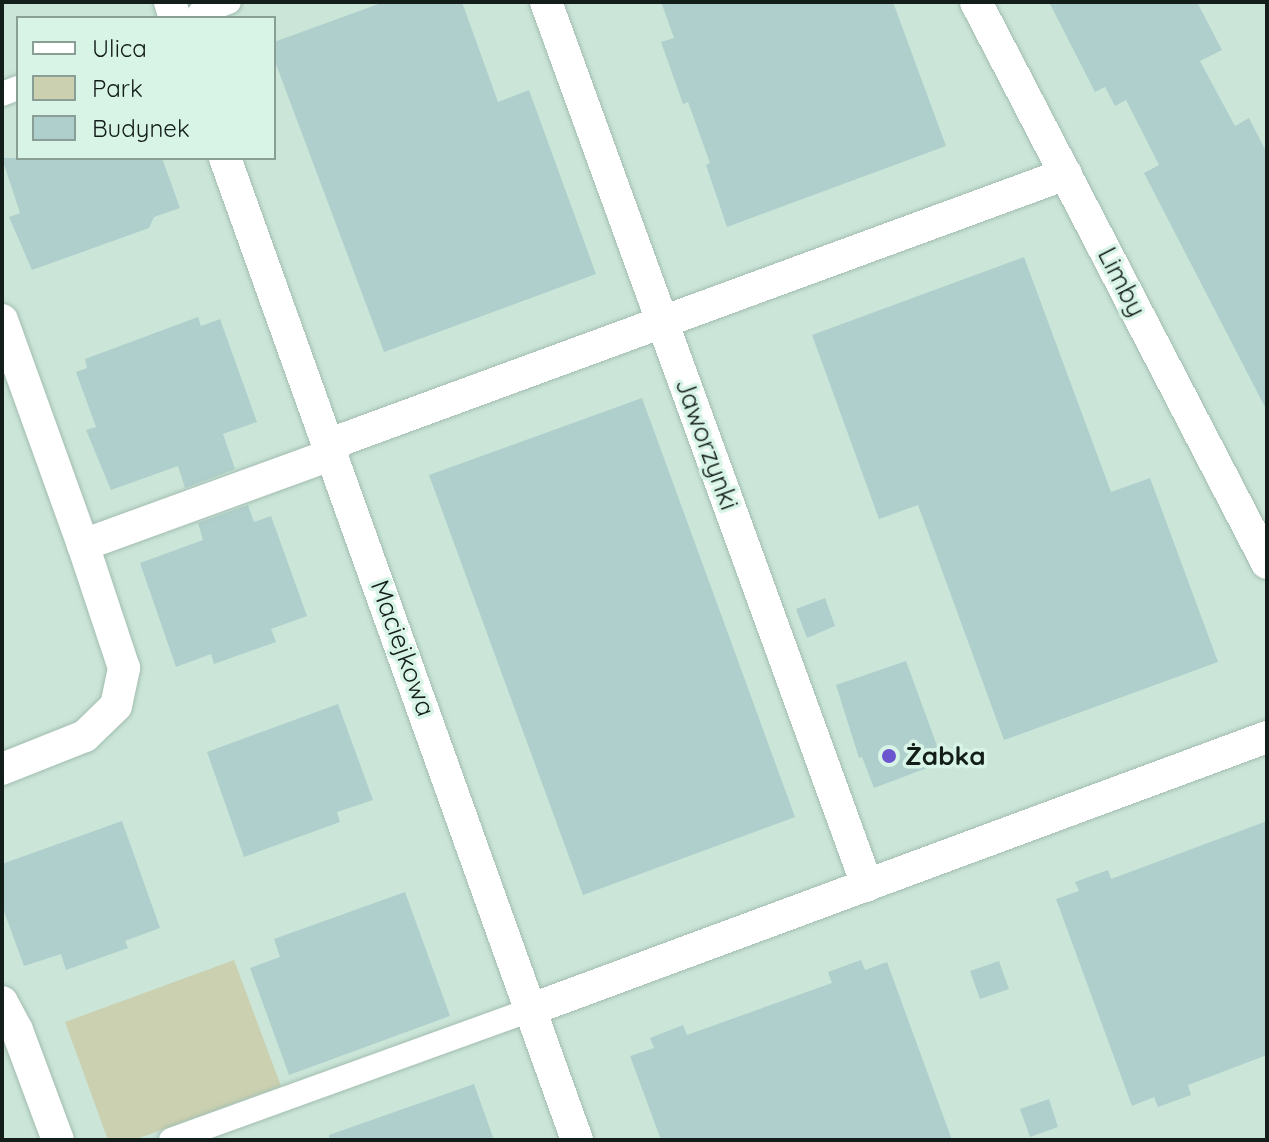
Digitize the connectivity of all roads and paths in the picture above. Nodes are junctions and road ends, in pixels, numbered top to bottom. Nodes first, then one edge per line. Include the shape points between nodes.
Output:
1 (229, 2) edge
2 (546, 2) edge
3 (976, 2) edge
4 (199, 16) edge
5 (226, 160) edge
6 (1066, 174) junction
7 (2, 320) edge
8 (663, 323) junction
9 (332, 449) junction
10 (83, 545) junction
11 (1267, 563) edge
12 (1267, 737) edge
13 (2, 769) edge
14 (867, 885) junction
15 (2, 1002) edge
16 (532, 1009) junction
17 (58, 1140) edge
18 (171, 1140) edge
19 (577, 1140) edge

1 - 4 street
2 - 8 street, Jaworzynki
3 - 6 street, Limby
5 - 9 street, Maciejkowa
6 - 8 street
6 - 11 street, Limby
7 - 10 street
8 - 9 street
8 - 14 street, Jaworzynki
9 - 10 street
9 - 16 street, Maciejkowa
10 - 13 street via 124,668 116,706 85,736
12 - 14 street
14 - 16 street
15 - 17 street
16 - 18 street
16 - 19 street, Maciejkowa

